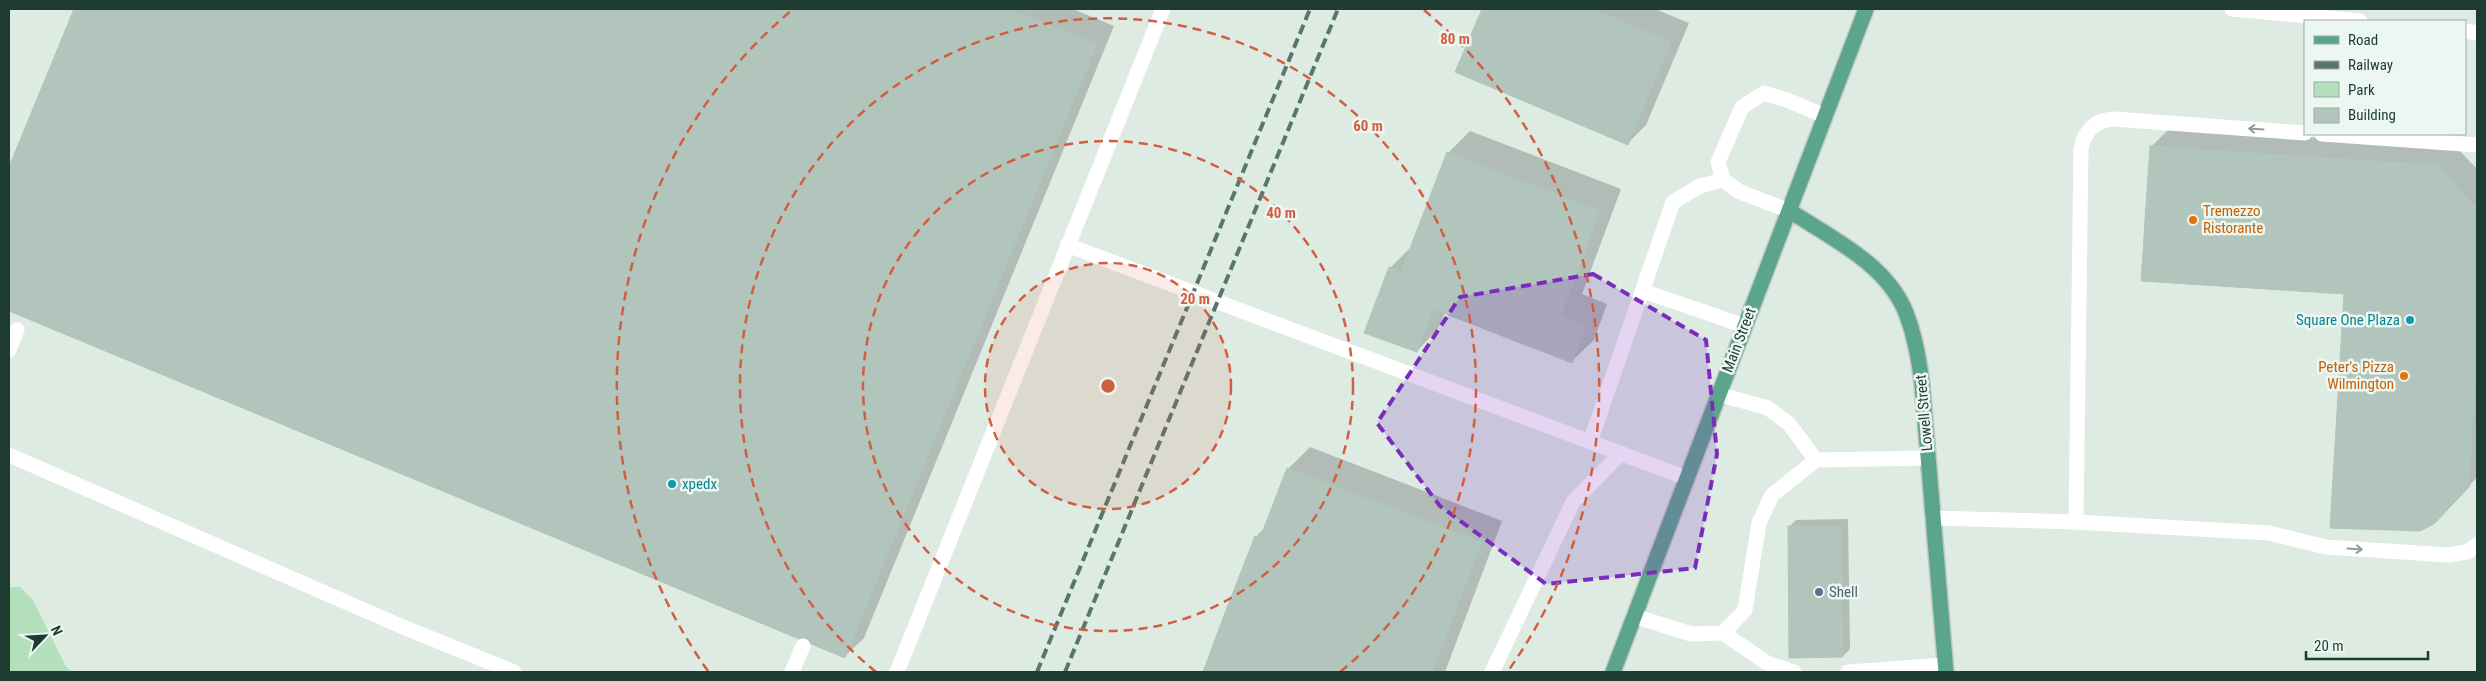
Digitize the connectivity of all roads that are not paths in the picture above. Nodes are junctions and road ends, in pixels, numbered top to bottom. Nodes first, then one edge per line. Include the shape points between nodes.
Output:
1 (1163, 9) edge
2 (1866, 9) edge
3 (2232, 9) edge
4 (2349, 20) edge
5 (1826, 116) junction
6 (2304, 132) edge
7 (2336, 135) edge
8 (2477, 145) edge
9 (1723, 180) junction
10 (1790, 211) junction
11 (1067, 246) junction
12 (1643, 290) junction
13 (1744, 326) junction
14 (18, 330) dead end
15 (9, 350) edge
16 (1718, 394) junction
17 (1590, 442) junction
18 (9, 454) edge
19 (1621, 454) junction
20 (1928, 458) junction
21 (1816, 460) junction
22 (1686, 478) junction
23 (1933, 518) junction
24 (2076, 522) junction
25 (2477, 545) edge
26 (1634, 616) junction
27 (1723, 633) junction
28 (803, 646) dead end
29 (1946, 668) edge
30 (514, 672) edge
31 (792, 672) edge
32 (897, 672) edge
33 (1492, 672) edge
34 (1613, 672) edge
35 (1794, 672) edge
36 (1848, 672) edge

1 - 11 street
2 - 5 main road, Main Street
3 - 4 street
5 - 9 street via 1764,93 1742,107 1718,162
5 - 10 main road, Main Street
6 -> 24 street via 2114,119 2094,125 2085,136 2081,149
7 - 8 street
9 - 10 street via 1740,192
9 - 12 street via 1700,186 1673,202
10 - 13 main road, Main Street
10 - 20 main road, Lowell Street via 1863,259 1888,284 1906,311 1917,344
11 - 17 street
11 - 32 street
12 - 13 street
12 - 17 street
13 - 16 main road, Main Street
14 - 15 street
16 - 21 street via 1768,408 1790,424
16 - 22 main road, Main Street
17 - 19 street
18 - 30 street via 403,627
19 - 22 street
19 - 33 street via 1573,502
20 - 21 street
20 - 23 main road, Lowell Street
21 - 27 street via 1772,495 1759,523 1745,610
22 - 26 main road, Main Street
23 - 24 street
23 - 29 main road, Lowell Street
24 -> 25 street via 2269,533 2326,547 2448,555 2467,552
26 - 27 street via 1691,634
26 - 34 main road, Main Street
27 - 35 street via 1768,663
28 - 31 street
29 - 36 street

